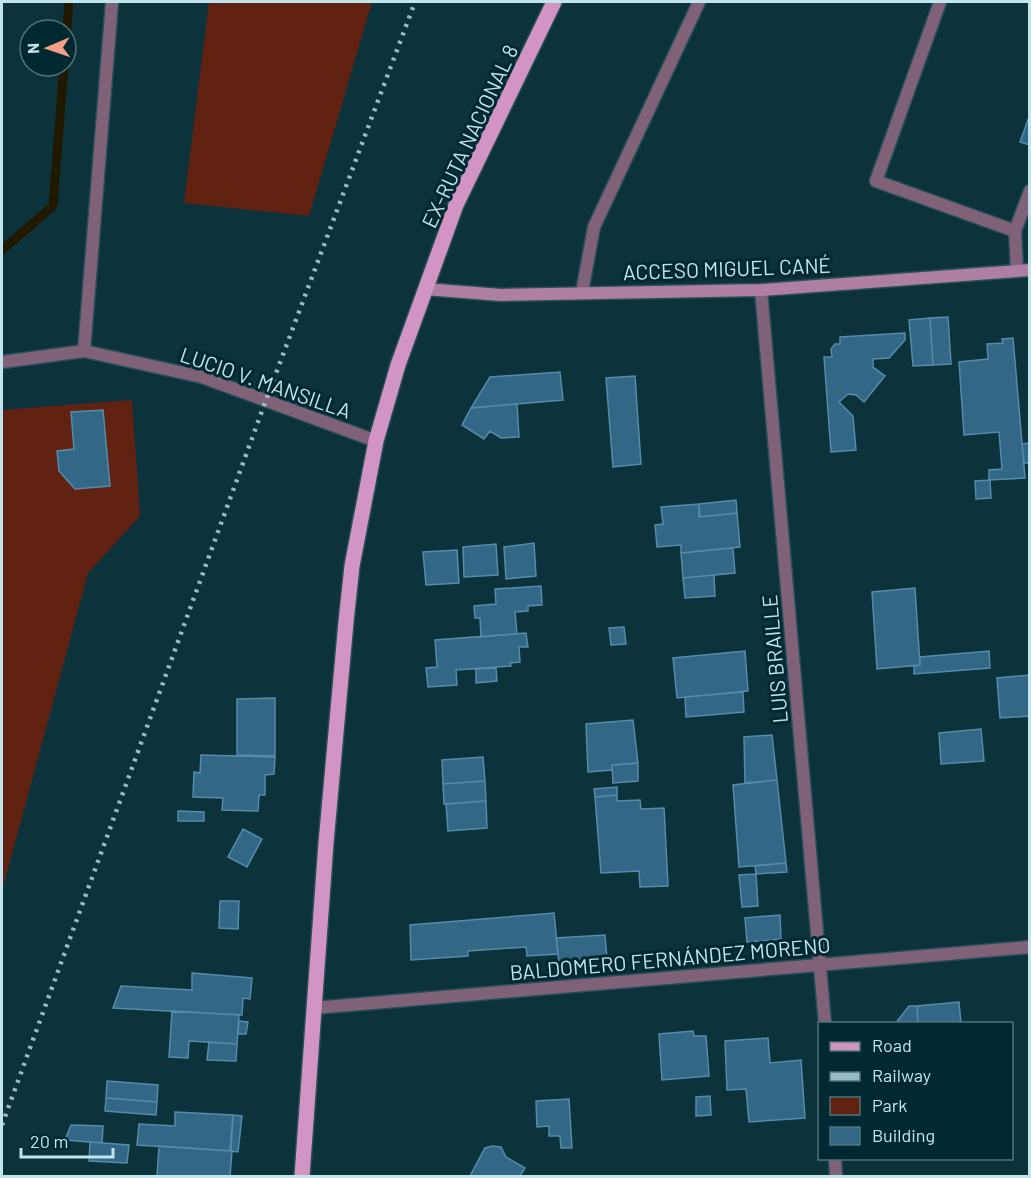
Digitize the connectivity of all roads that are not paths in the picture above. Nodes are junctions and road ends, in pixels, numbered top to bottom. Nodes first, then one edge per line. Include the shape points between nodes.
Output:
1 (112, 2) edge
2 (554, 2) edge
3 (699, 2) edge
4 (940, 2) edge
5 (1029, 191) edge
6 (1015, 231) junction
7 (1023, 270) edge
8 (425, 289) junction
9 (761, 290) junction
10 (582, 292) junction
11 (84, 351) junction
12 (2, 362) edge
13 (376, 441) junction
14 (1029, 947) edge
15 (821, 965) junction
16 (314, 1008) junction
17 (825, 1022) edge
18 (834, 1160) edge
19 (302, 1176) edge
20 (836, 1176) edge

1 - 11 street
2 - 8 main road, EX-RUTA NACIONAL 8 via 456,205
3 - 10 street via 594,227
4 - 6 street via 876,181
5 - 6 street
6 - 7 street
7 - 9 main road, ACCESO MIGUEL CANÉ
8 - 10 main road, ACCESO MIGUEL CANÉ via 501,295
8 - 13 main road, EX-RUTA NACIONAL 8
9 - 10 main road, ACCESO MIGUEL CANÉ
9 - 15 street, LUIS BRAILLE
11 - 12 street, LUCIO V. MANSILLA
11 - 13 street, LUCIO V. MANSILLA via 202,377
13 - 16 main road, EX-RUTA NACIONAL 8 via 352,566
14 - 15 street, BALDOMERO FERNÁNDEZ MORENO
15 - 16 street, BALDOMERO FERNÁNDEZ MORENO
15 - 17 street, LUIS BRAILLE
16 - 19 main road, EX-RUTA NACIONAL 8
18 - 20 street

